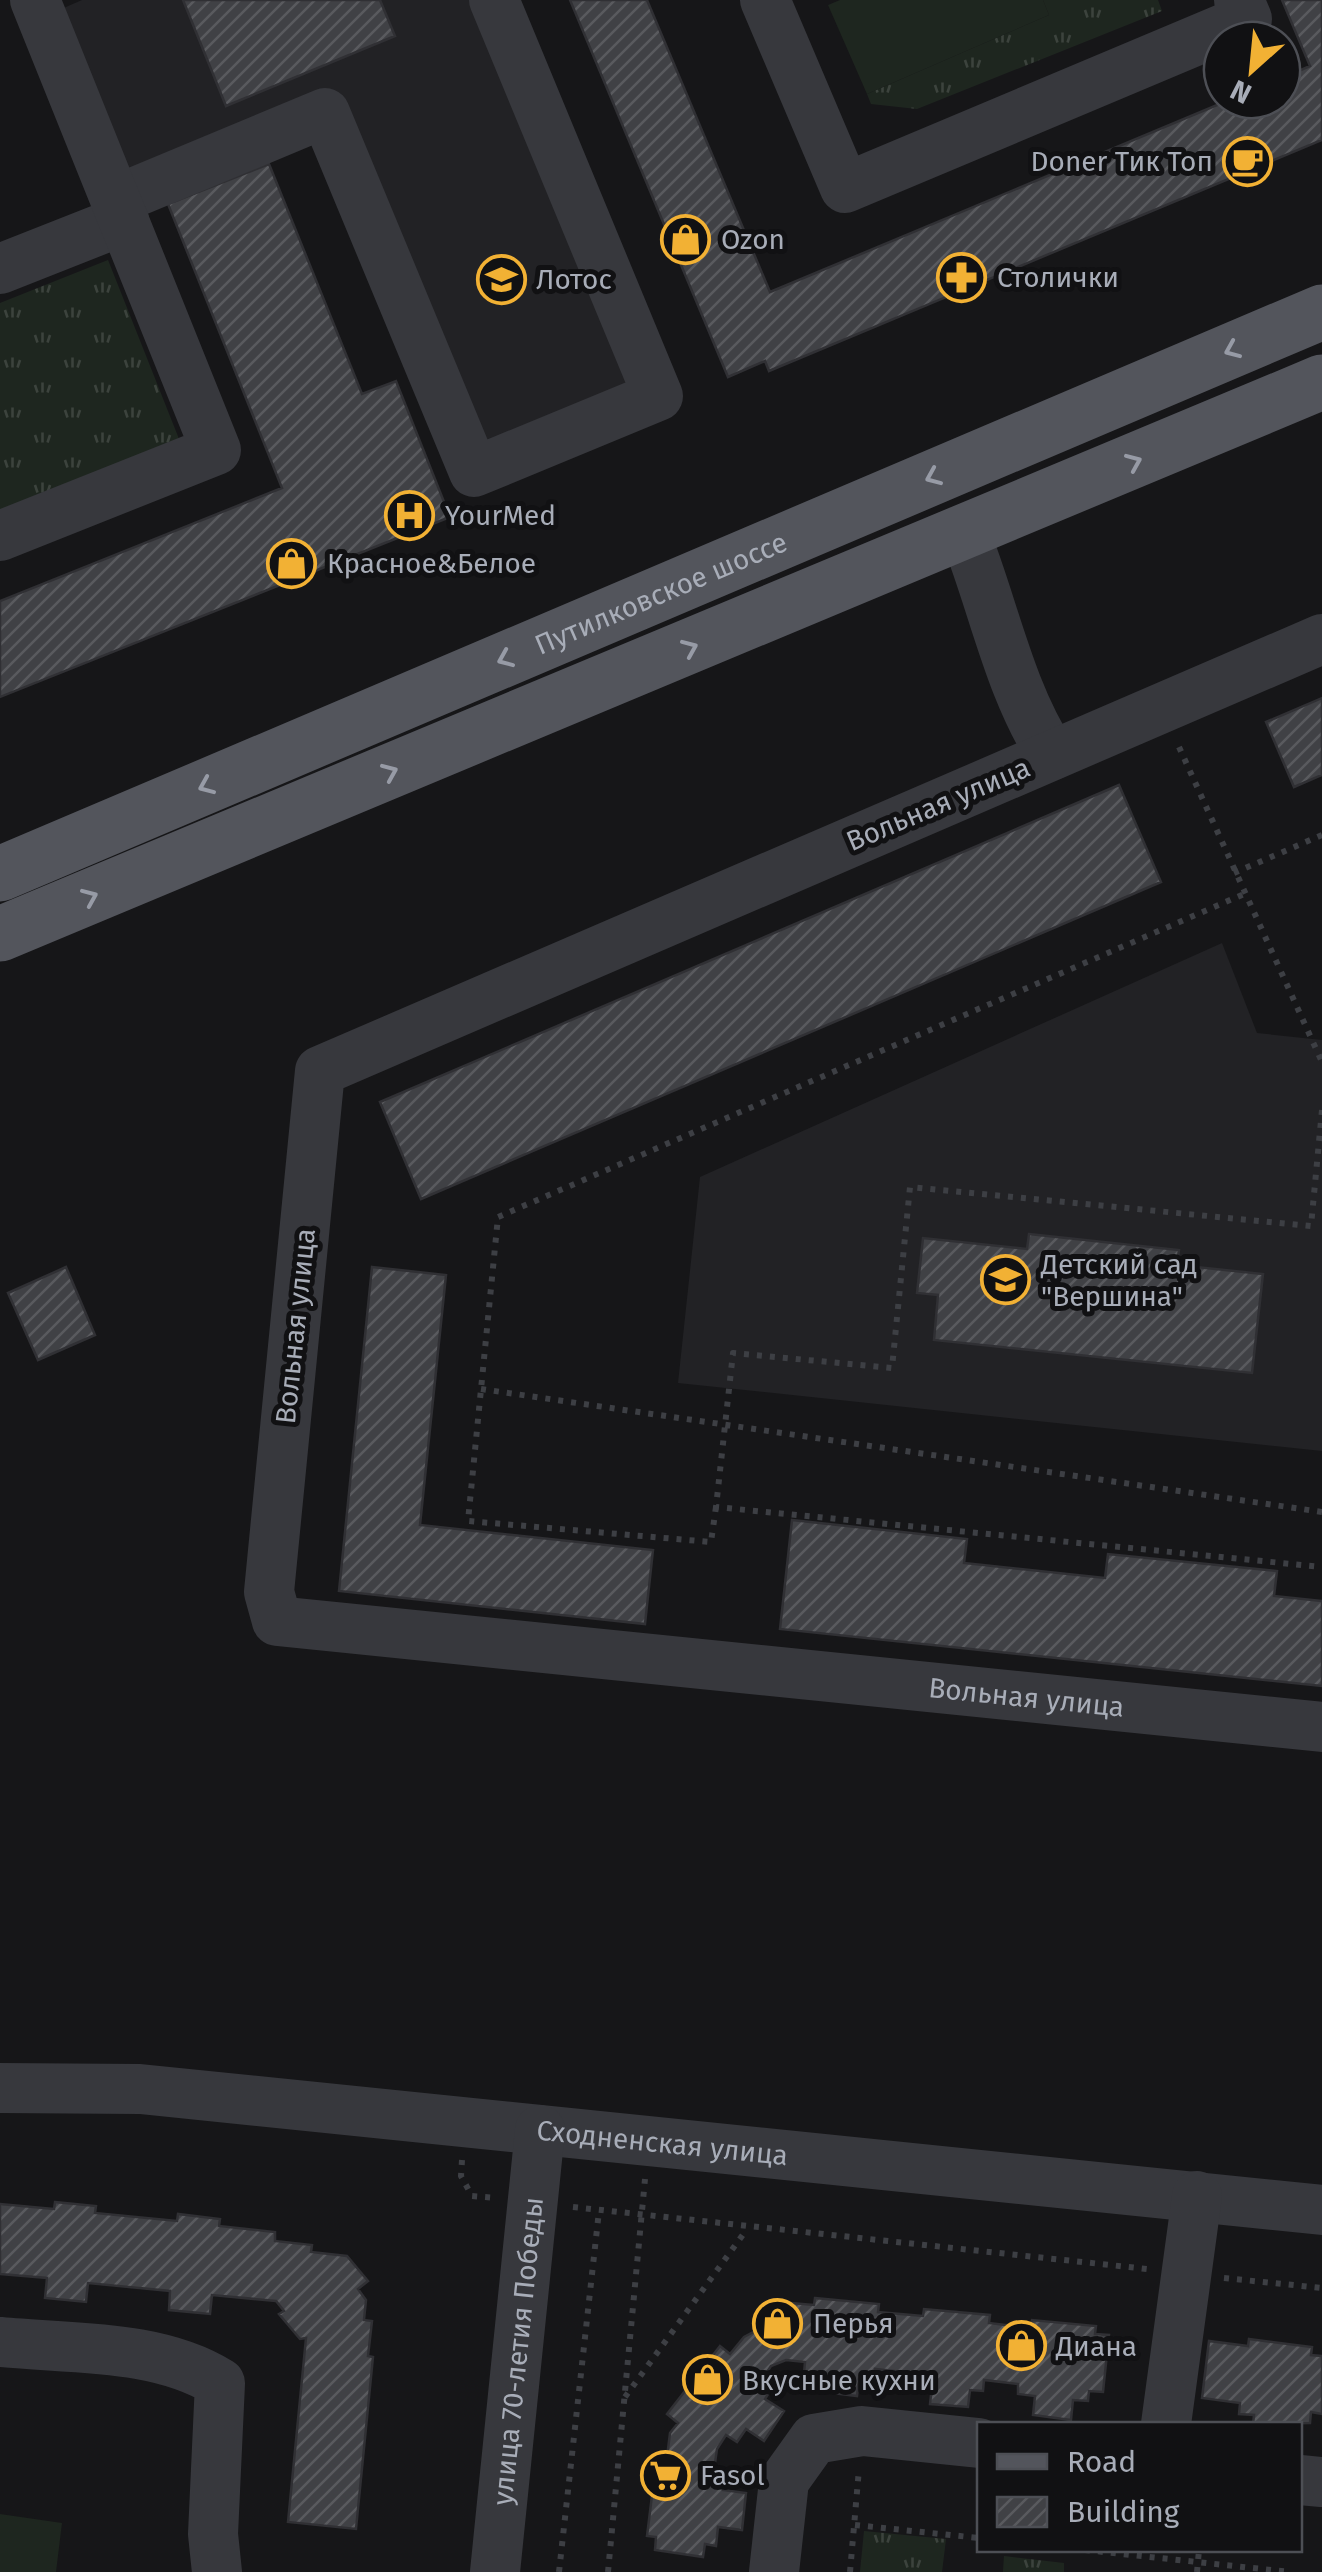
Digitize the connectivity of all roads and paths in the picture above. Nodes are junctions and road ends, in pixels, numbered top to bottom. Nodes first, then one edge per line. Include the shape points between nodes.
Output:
1 (35, 0) edge
2 (494, 0) edge
3 (765, 0) edge
4 (1239, 0) edge
5 (120, 210) junction
6 (0, 269) edge
7 (1322, 312) edge
8 (1322, 382) edge
9 (965, 534) junction
10 (0, 536) edge
11 (1322, 639) edge
12 (1179, 748) dead end
13 (1052, 755) junction
14 (1322, 835) edge
15 (1234, 873) junction
16 (0, 874) edge
17 (1244, 894) junction
18 (0, 934) edge
19 (1322, 1062) edge
20 (1322, 1110) edge
21 (481, 1388) junction
22 (726, 1421) junction
23 (716, 1508) junction
24 (1322, 1512) edge
25 (1322, 1567) edge
26 (1322, 1727) edge
27 (0, 2088) edge
28 (465, 2122) junction
29 (540, 2130) junction
30 (649, 2141) junction
31 (1197, 2196) junction
32 (532, 2202) junction
33 (1322, 2210) edge
34 (599, 2211) junction
35 (642, 2217) junction
36 (748, 2228) junction
37 (1185, 2274) junction
38 (1322, 2288) edge
39 (0, 2342) edge
40 (624, 2398) junction
41 (1166, 2422) edge
42 (862, 2431) junction
43 (977, 2444) edge
44 (855, 2525) junction
45 (977, 2538) edge
46 (1107, 2552) edge
47 (1199, 2552) edge
48 (1198, 2562) junction
49 (217, 2572) edge
50 (494, 2572) edge
51 (559, 2572) edge
52 (608, 2572) edge
53 (774, 2572) edge
54 (850, 2572) edge
55 (1196, 2572) edge
56 (1290, 2572) edge

1 - 5 street
2 - 5 street via 658,396 474,472 325,113
3 - 4 street via 845,188 1247,19
5 - 6 street
5 - 10 street via 216,450
7 -> 16 main road, Путилковское шоссе
9 -> 8 main road
9 - 13 street via 1013,675
18 -> 9 main road
11 - 13 street, Вольная улица
12 - 15 path
13 - 26 street, Вольная улица via 320,1071 268,1592 276,1621
14 - 15 path
15 - 17 path
17 - 19 path
17 - 21 path via 498,1218
20 - 22 path via 1311,1226 910,1186 892,1368 733,1352
21 - 22 path
21 - 23 path via 468,1520 711,1542
22 - 23 path
22 - 24 path
23 - 25 path
27 - 28 street, Сходненская улица via 140,2088
28 - 29 street, Сходненская улица
28 - 32 path via 461,2176 472,2196
29 - 30 street, Сходненская улица
29 - 32 street, улица 70-летия Победы
30 - 31 street, Сходненская улица
30 - 35 path
31 - 33 street, Сходненская улица
31 - 37 street
32 - 34 path
32 - 50 street, улица 70-летия Победы
34 - 35 path
34 - 51 path
35 - 36 path
35 - 40 path
36 - 37 path
36 - 40 path
37 - 38 path
37 - 41 street
39 - 49 street via 158,2357 220,2383
40 - 52 path
42 - 43 street
42 - 44 path
42 - 53 street via 814,2439 784,2481
44 - 45 path
44 - 54 path
46 - 48 path
47 - 48 path
48 - 55 path
48 - 56 path

